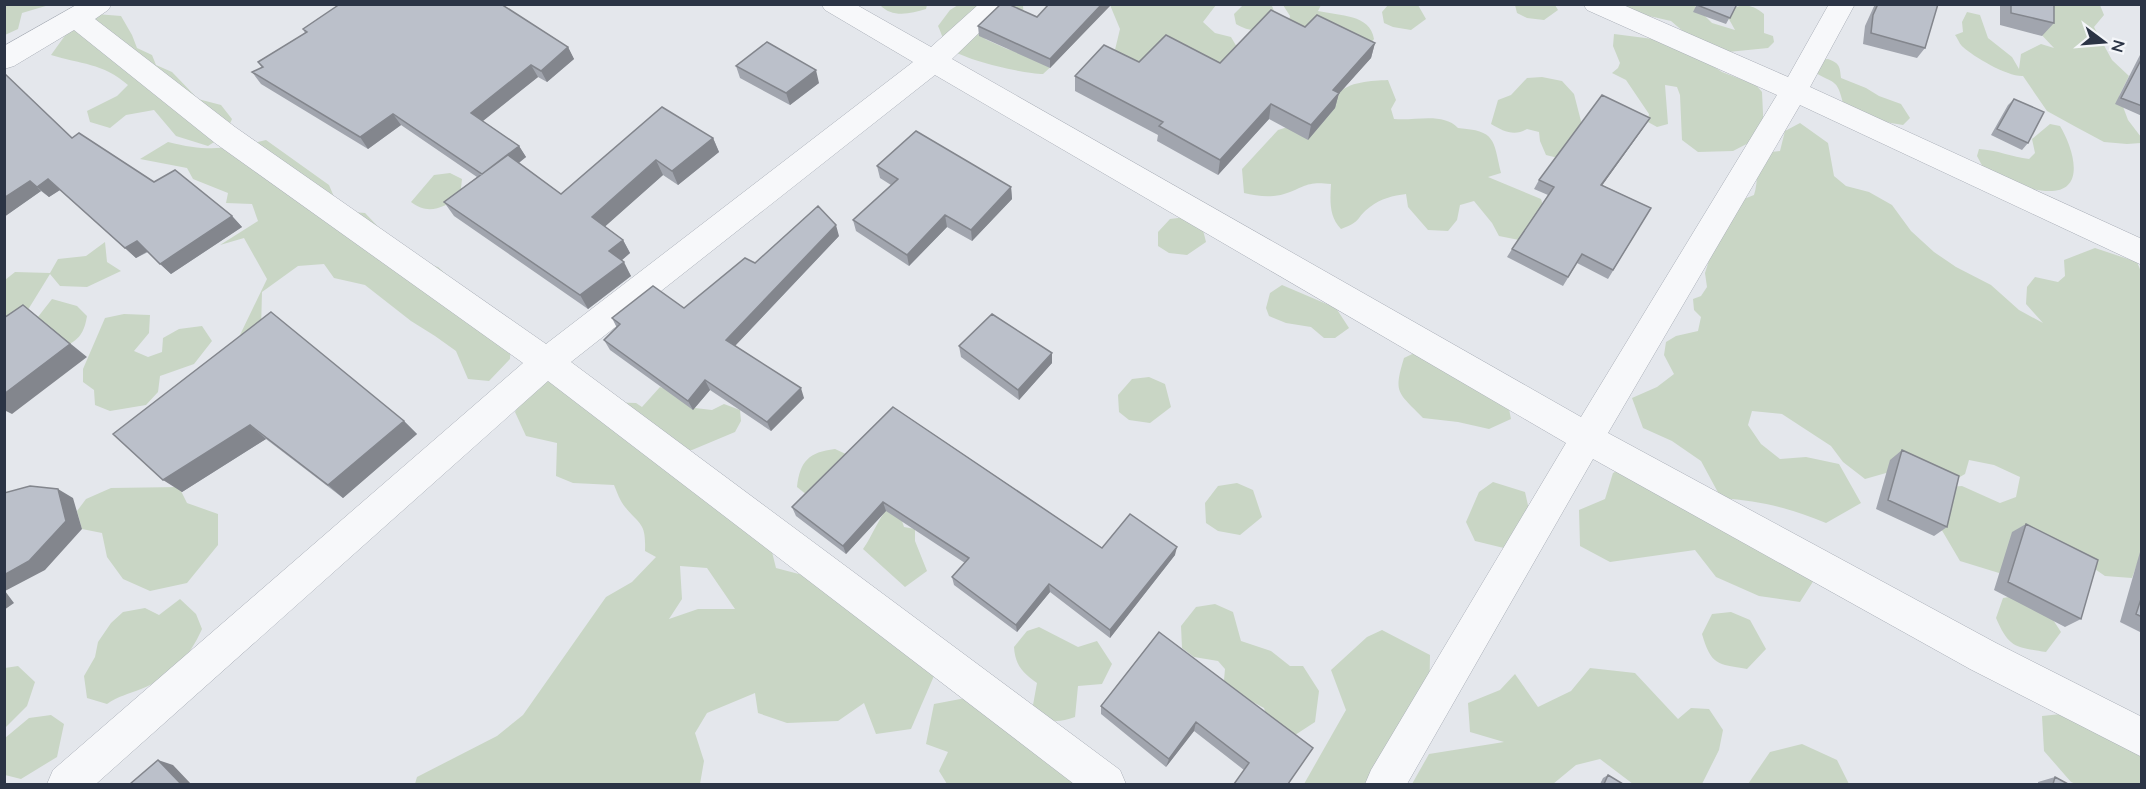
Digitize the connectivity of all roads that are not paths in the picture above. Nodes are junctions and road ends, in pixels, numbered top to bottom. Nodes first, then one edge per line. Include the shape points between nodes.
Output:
1 (834, 4) edge
2 (996, 4) edge
3 (1596, 4) edge
4 (1842, 4) edge
5 (88, 11) edge
6 (4, 59) edge
7 (932, 62) junction
8 (1794, 91) junction
9 (2142, 253) edge
10 (547, 362) junction
11 (1587, 438) junction
12 (2142, 738) edge
13 (68, 784) edge
14 (1106, 784) edge
15 (1385, 784) edge

1 - 7 street
2 - 7 street
3 - 8 street
4 - 8 street
5 - 6 street
5 - 10 street via 225,135
7 - 10 street
7 - 11 street
8 - 9 street
8 - 11 street
10 - 13 street
10 - 14 street
11 - 12 street via 1983,656
11 - 15 street

